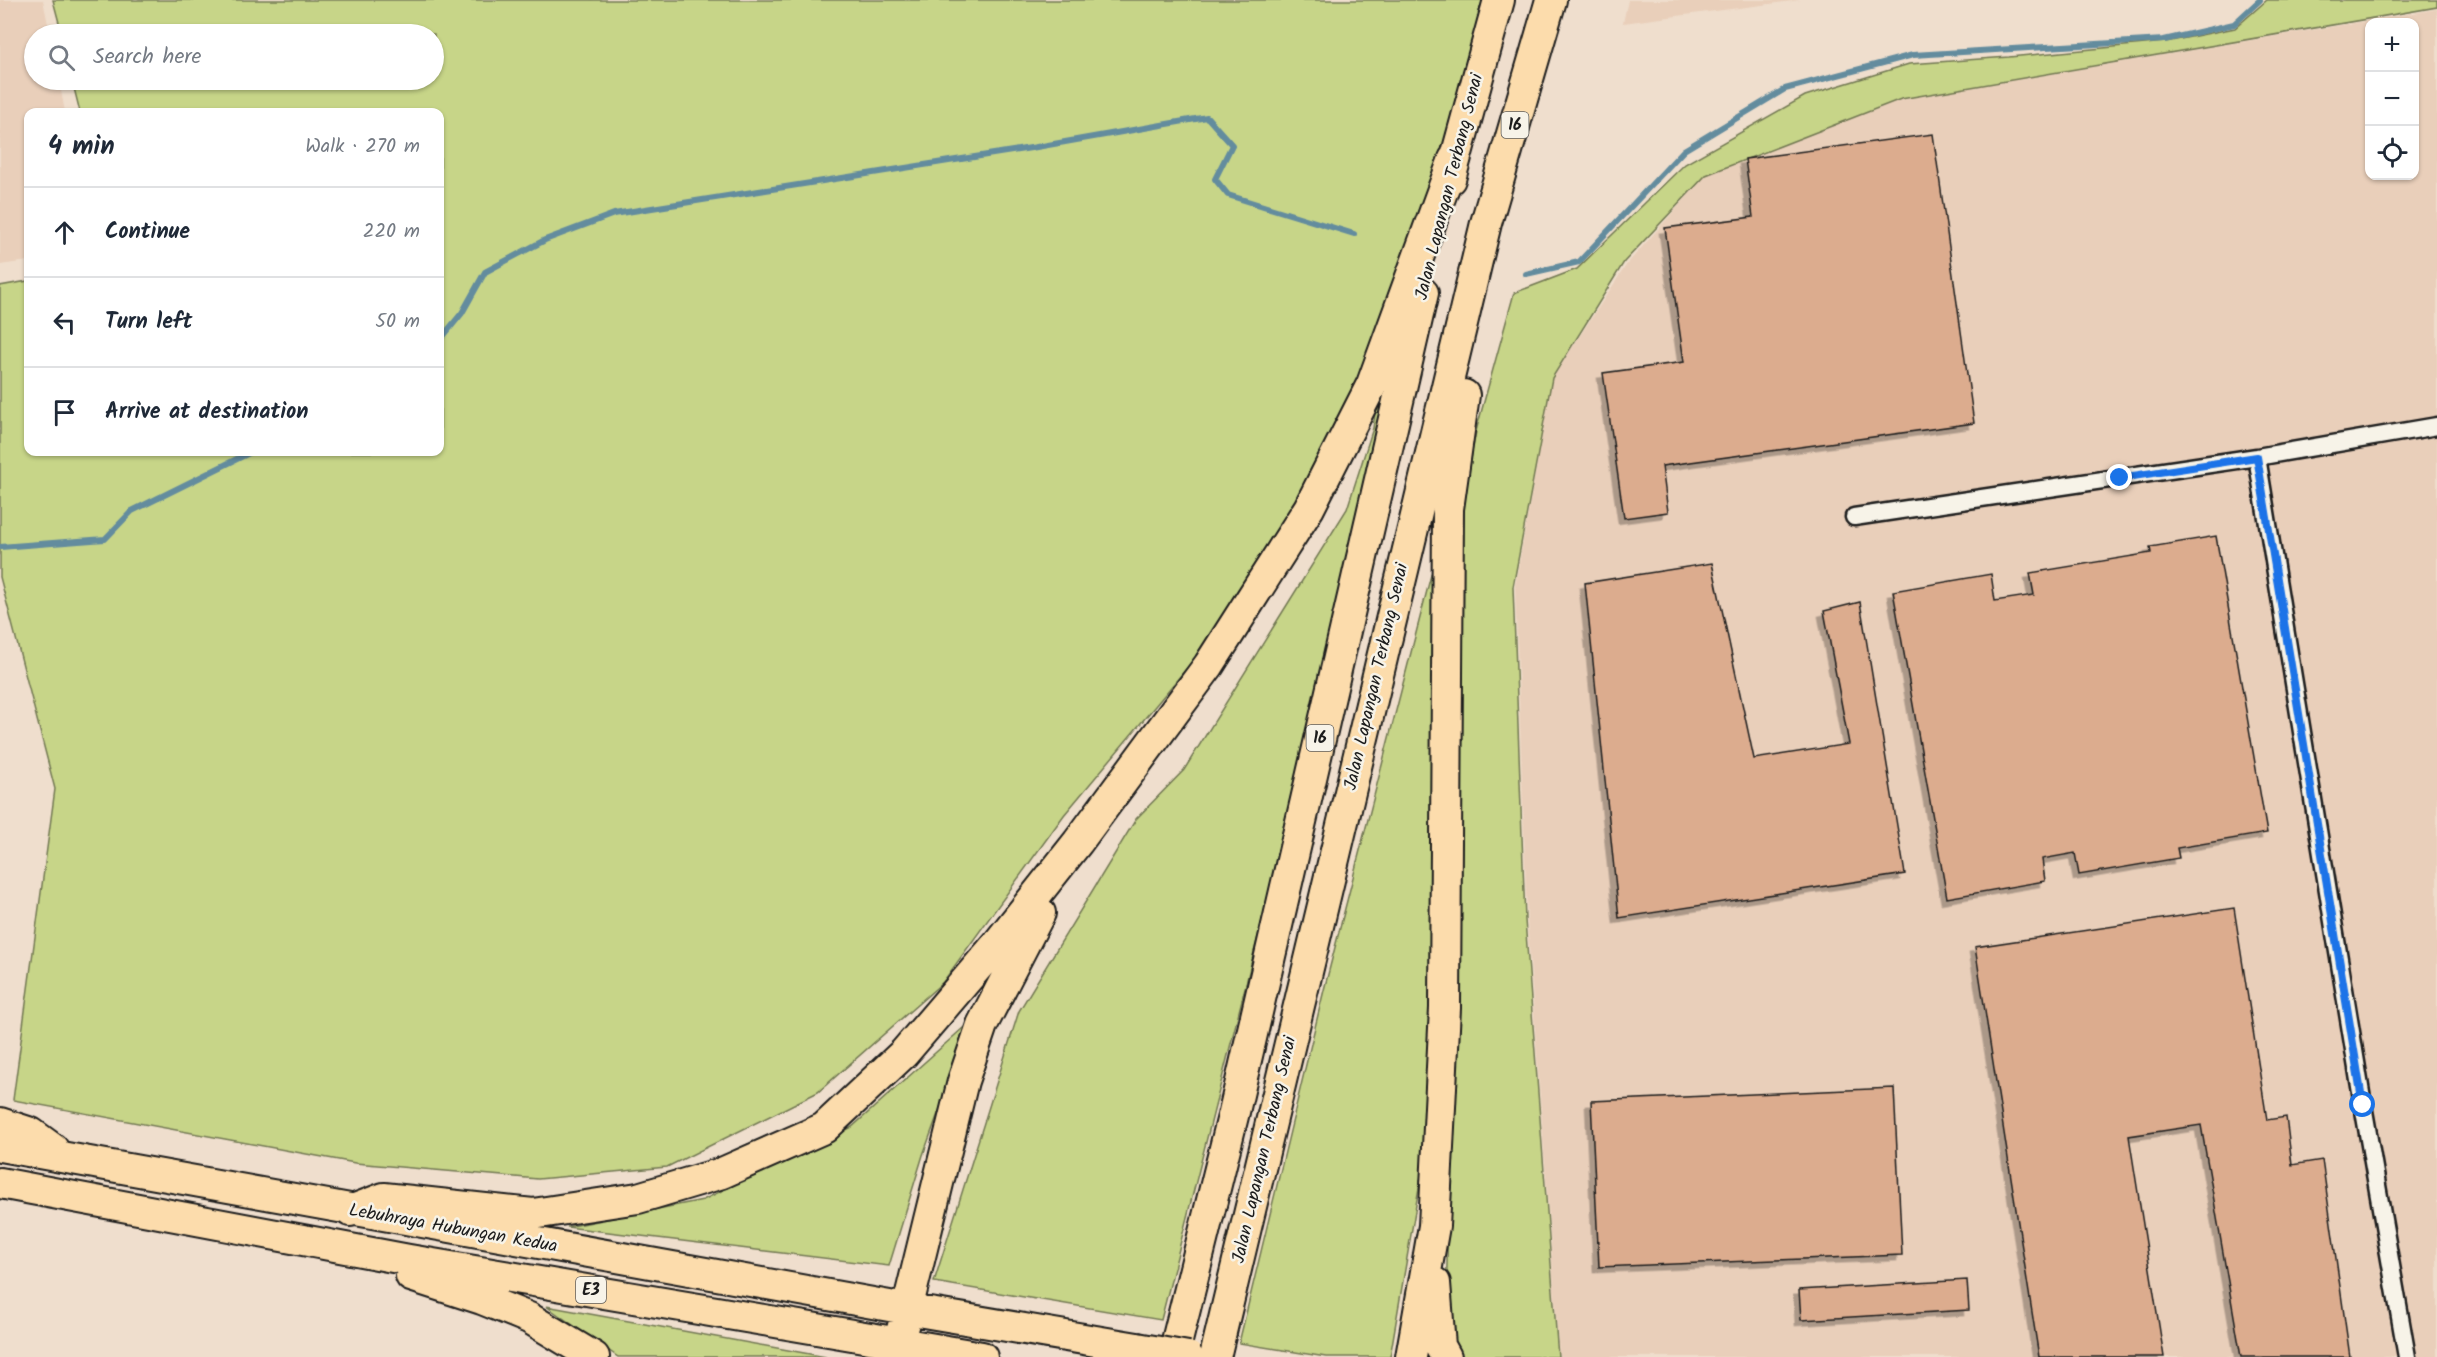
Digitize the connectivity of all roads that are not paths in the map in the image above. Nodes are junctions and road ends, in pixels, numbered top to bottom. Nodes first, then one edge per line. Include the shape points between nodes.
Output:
1 (1499, 0) edge
2 (1551, 0) edge
3 (1454, 159) junction
4 (1486, 223) junction
5 (2437, 426) edge
6 (2257, 457) junction
7 (1854, 517) dead end
8 (1078, 842) junction
9 (0, 1122) edge
10 (0, 1146) edge
11 (65, 1159) junction
12 (0, 1183) edge
13 (350, 1210) junction
14 (1434, 1226) junction
15 (283, 1236) junction
16 (906, 1309) junction
17 (898, 1350) edge
18 (594, 1357) edge
19 (982, 1357) edge
20 (1173, 1357) edge
21 (1188, 1357) edge
22 (1215, 1357) edge
23 (1411, 1357) edge
24 (1446, 1357) edge
25 (2407, 1357) edge

1 - 3 highway, Jalan Lapangan Terbang Senai / 16
2 - 4 highway, Jalan Lapangan Terbang Senai / 16
3 - 8 highway via 1372,384 1309,508 1209,665
3 - 20 highway, Jalan Lapangan Terbang Senai / 16 via 1234,1112
4 - 14 highway via 1481,296 1448,509 1445,1008
4 - 22 highway, Jalan Lapangan Terbang Senai / 16
5 - 6 street
6 - 7 street
6 - 25 street
8 - 13 highway via 904,1053 824,1128 722,1173 638,1198 533,1214 384,1198
8 - 16 highway via 982,1024 963,1081
9 - 11 highway via 31,1133
10 - 11 highway, Lebuhraya Hubungan Kedua / E3
11 - 13 highway, Lebuhraya Hubungan Kedua / E3
12 - 15 highway, Lebuhraya Hubungan Kedua / E3
13 - 16 highway, Lebuhraya Hubungan Kedua / E3
14 - 23 highway
14 - 24 highway via 1435,1293 1440,1346
15 - 17 highway, Lebuhraya Hubungan Kedua / E3
15 - 18 highway via 482,1299 529,1318
16 - 17 highway
16 - 21 highway, E3, bridge
17 - 19 highway, E3

